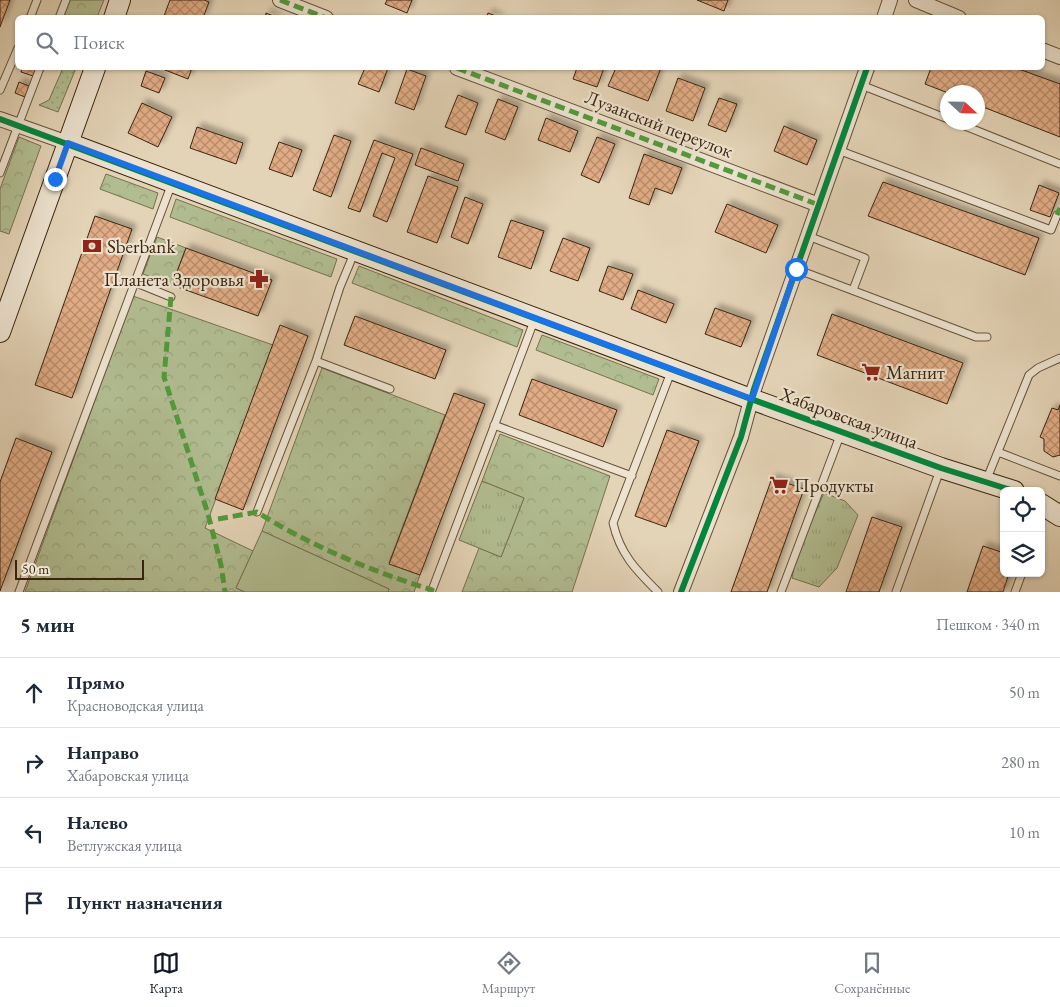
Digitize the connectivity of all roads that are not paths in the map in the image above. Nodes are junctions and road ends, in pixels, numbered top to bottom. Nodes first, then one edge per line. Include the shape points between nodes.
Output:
1 (37, 0) edge
2 (66, 0) edge
3 (120, 0) edge
4 (280, 0) edge
5 (890, 0) edge
6 (916, 0) edge
7 (932, 3) edge
8 (31, 15) edge
9 (61, 15) edge
10 (115, 15) edge
11 (318, 15) edge
12 (885, 15) edge
13 (954, 15) edge
14 (1045, 51) edge
15 (15, 55) edge
16 (1060, 57) edge
17 (39, 70) edge
18 (94, 70) edge
19 (463, 70) edge
20 (866, 70) edge
21 (861, 85) junction
22 (0, 90) edge
23 (940, 117) edge
24 (0, 119) edge
25 (18, 126) junction
26 (975, 130) edge
27 (68, 143) junction
28 (838, 150) junction
29 (1060, 164) edge
30 (0, 173) edge
31 (172, 182) junction
32 (819, 205) junction
33 (1057, 215) dead end
34 (808, 236) junction
35 (356, 251) junction
36 (796, 269) junction
37 (134, 282) junction
38 (852, 290) junction
39 (171, 297) dead end
40 (535, 318) junction
41 (0, 332) edge
42 (987, 337) dead end
43 (1060, 358) edge
44 (316, 361) junction
45 (672, 369) junction
46 (390, 389) dead end
47 (752, 399) junction
48 (494, 425) junction
49 (842, 431) junction
50 (998, 452) junction
51 (941, 468) junction
52 (632, 476) junction
53 (1060, 476) edge
54 (986, 482) junction
55 (1002, 487) edge
56 (1045, 507) edge
57 (257, 512) dead end
58 (1060, 516) edge
59 (1021, 577) edge
60 (432, 590) dead end
61 (19, 592) edge
62 (658, 592) edge
63 (681, 592) edge
64 (781, 592) edge
65 (896, 592) edge
66 (1015, 592) edge

1 - 8 lane
2 - 9 lane
3 - 10 street
4 - 11 street
5 - 12 street
6 - 7 street
7 - 13 street
14 - 16 street
15 - 22 lane
17 - 25 lane
18 - 27 street
19 - 32 street, Лузанский переулок
20 - 21 street
21 - 23 lane
21 - 28 street
24 - 25 street, Хабаровская улица
25 - 27 street, Хабаровская улица
25 - 30 lane
26 - 29 lane
27 - 31 street, Хабаровская улица
27 - 41 street
28 - 32 street
28 - 33 lane via 1051,230
31 - 35 street, Хабаровская улица
31 - 37 lane
32 - 34 street
34 - 36 street
34 - 38 lane via 865,258
35 - 40 street, Хабаровская улица
35 - 44 lane via 340,287
36 - 38 lane
36 - 47 street
37 - 39 lane
37 - 61 lane
38 - 42 lane via 976,337
40 - 45 street, Хабаровская улица
40 - 48 lane
43 - 50 lane via 1029,375
44 - 46 lane
44 - 57 lane
45 - 47 street, Хабаровская улица
45 - 52 lane
47 - 49 street, Хабаровская улица
47 - 63 street via 741,437
48 - 52 lane
48 - 60 lane
49 - 51 street, Хабаровская улица
49 - 64 lane
50 - 53 lane
50 - 54 lane
51 - 54 street, Хабаровская улица
51 - 65 lane
52 - 62 lane via 613,523 629,563
54 - 55 street, Хабаровская улица
56 - 58 street
59 - 66 lane

